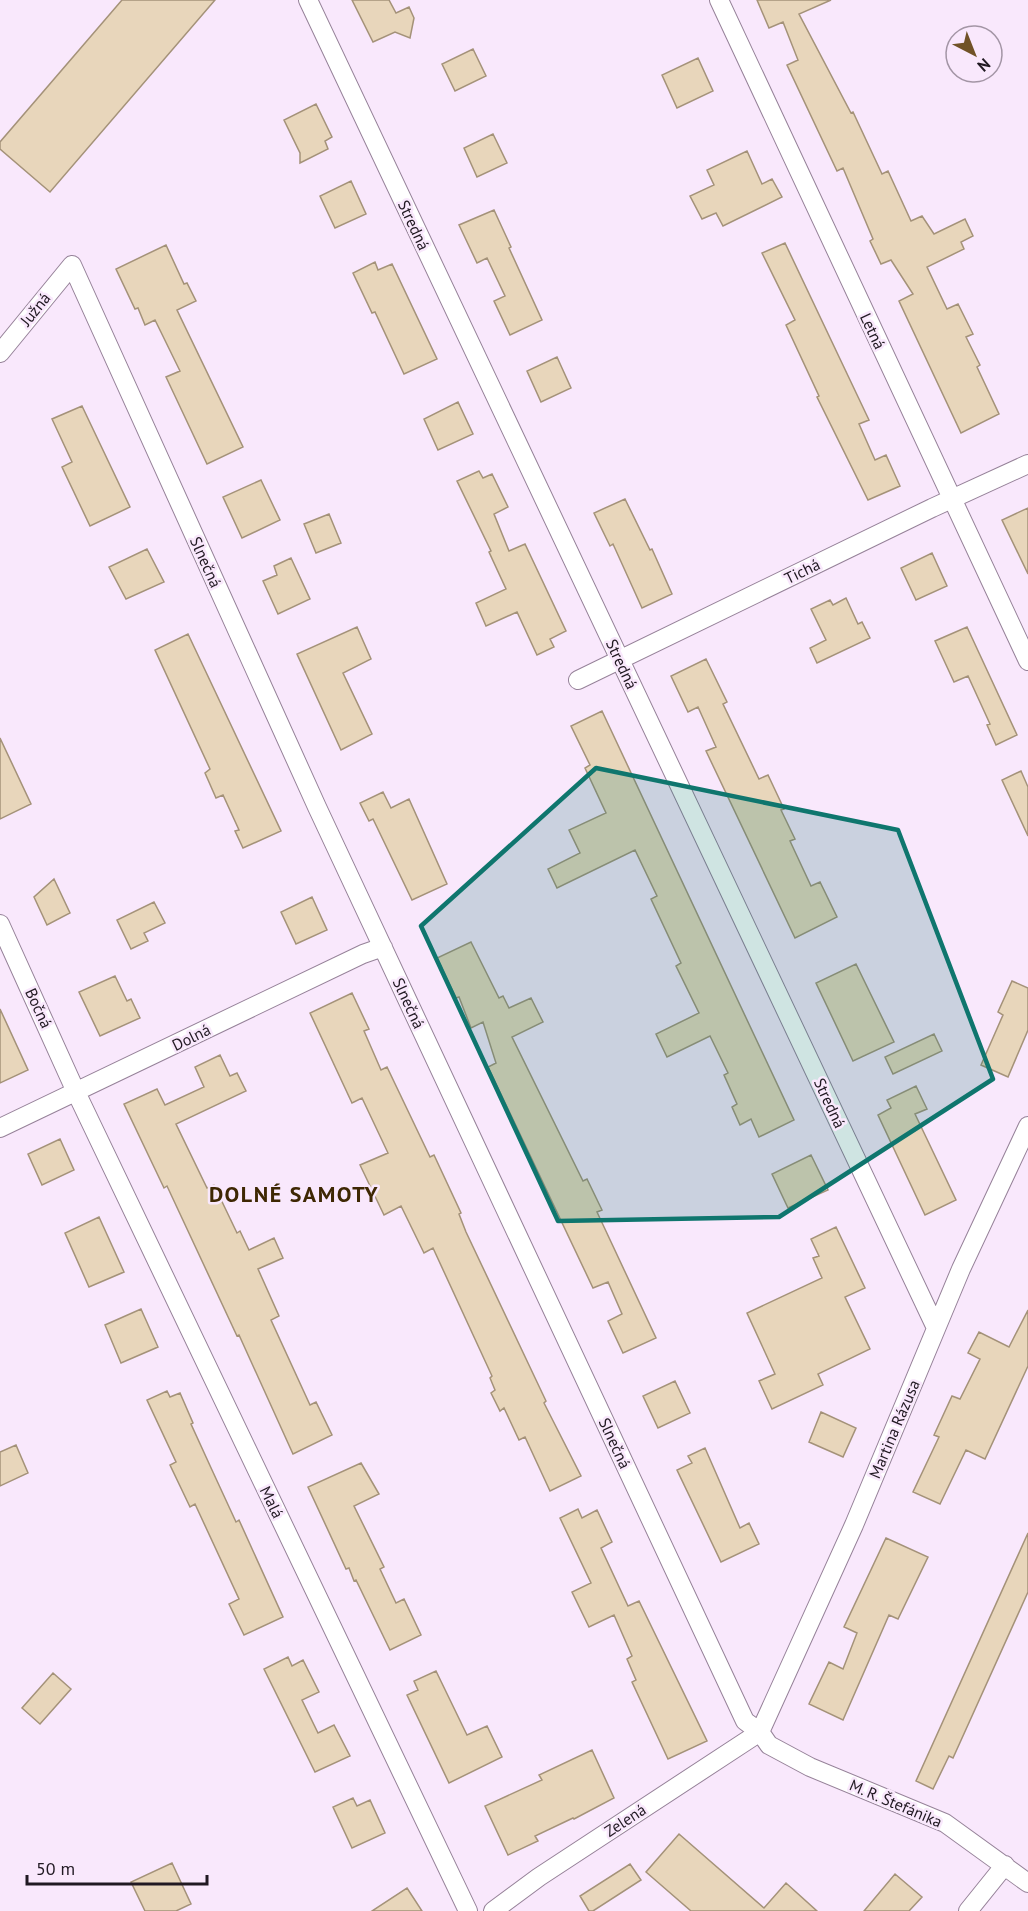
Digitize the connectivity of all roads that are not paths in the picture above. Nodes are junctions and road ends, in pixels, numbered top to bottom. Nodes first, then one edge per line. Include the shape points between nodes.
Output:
1 (308, 0) edge
2 (719, 0) edge
3 (72, 266) joint
4 (0, 353) edge
5 (1028, 464) edge
6 (951, 500) junction
7 (620, 660) junction
8 (1028, 661) edge
9 (578, 680) dead end
10 (0, 924) edge
11 (383, 946) junction
12 (76, 1092) junction
13 (1028, 1126) edge
14 (0, 1128) edge
15 (936, 1328) junction
16 (759, 1732) junction
17 (1005, 1865) junction
18 (1028, 1883) edge
19 (468, 1911) edge
20 (493, 1911) edge
21 (968, 1911) edge

1 - 7 street, Stredná
2 - 6 street, Letná
3 - 4 street, Južná
3 - 11 street, Slnečná
5 - 6 street, Tichá
6 - 7 street, Tichá
6 - 8 street, Letná
7 - 9 street, Tichá
7 - 15 street, Stredná
10 - 12 street, Bočná
11 - 12 street, Dolná
11 - 16 street, Slnečná via 745,1721
12 - 14 street, Dolná
12 - 19 street, Malá
13 - 15 street, Martina Rázusa
15 - 16 street, Martina Rázusa via 854,1525
16 - 17 street, M. R. Štefánika via 769,1745 810,1767 945,1823
16 - 20 street, Zelená
17 - 18 street, M. R. Štefánika
17 - 21 street

